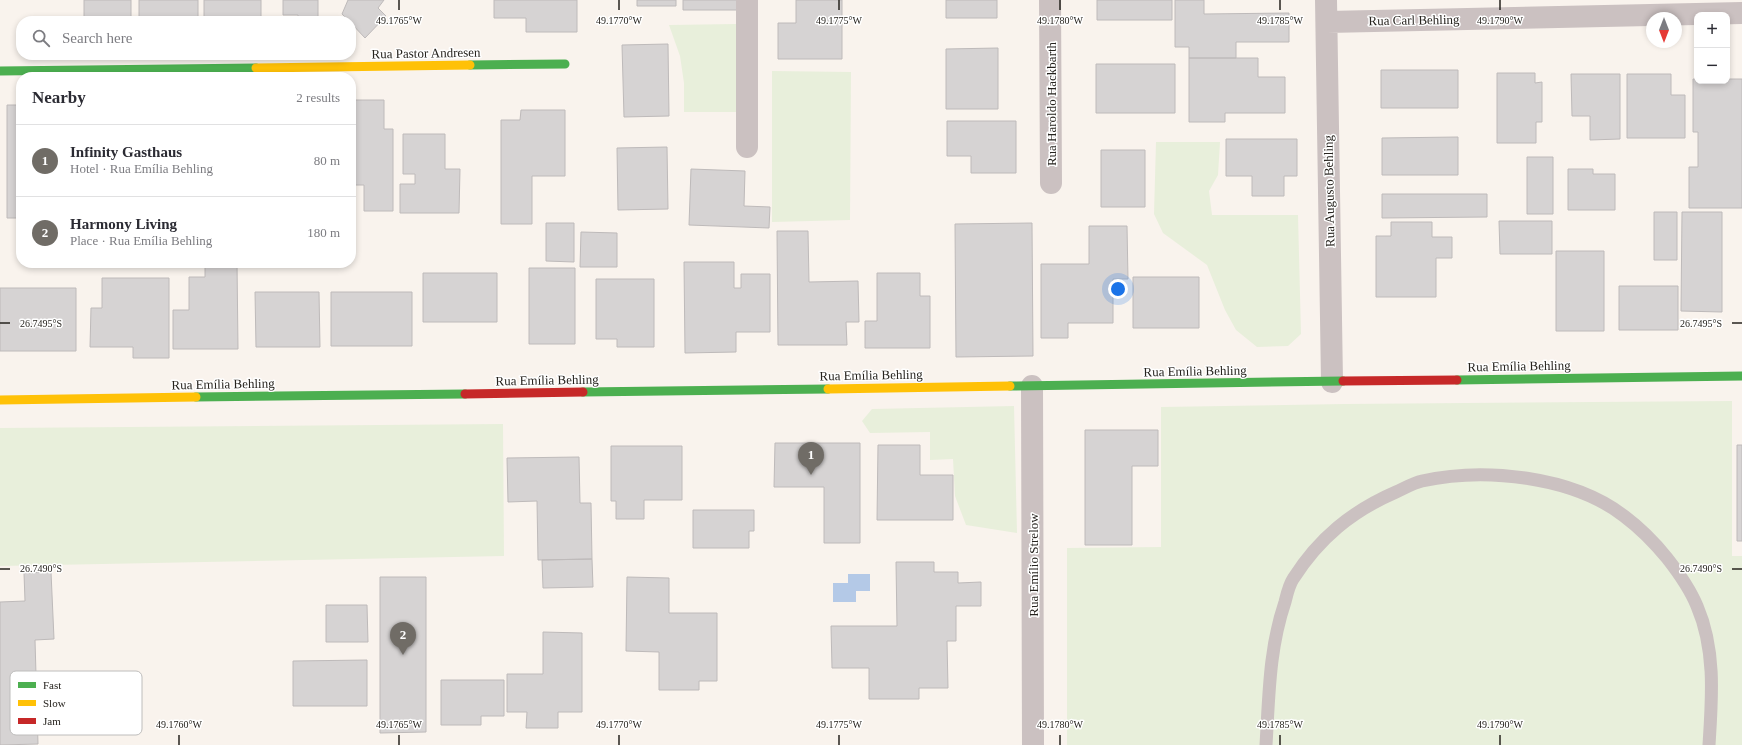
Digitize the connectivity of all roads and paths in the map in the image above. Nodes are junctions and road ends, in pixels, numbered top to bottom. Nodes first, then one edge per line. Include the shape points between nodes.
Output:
1 (747, 0) edge
2 (1050, 0) edge
3 (1326, 0) edge
4 (1742, 13) edge
5 (1327, 22) junction
6 (565, 64) dead end
7 (0, 71) edge
8 (747, 147) dead end
9 (1051, 183) dead end
10 (1742, 376) edge
11 (1332, 382) junction
12 (1032, 386) junction
13 (0, 400) edge
14 (1034, 745) edge
15 (1266, 745) edge
16 (1709, 745) edge

1 - 8 street
2 - 9 street, Rua Haroldo Hackbarth
3 - 5 street, Rua Augusto Behling
4 - 5 street, Rua Carl Behling
5 - 11 street, Rua Augusto Behling
6 - 7 street, Rua Pastor Andresen
10 - 11 street, Rua Emília Behling
11 - 12 street, Rua Emília Behling
12 - 13 street, Rua Emília Behling
12 - 14 street, Rua Emílio Strelow
15 - 16 lane via 1271,658 1277,625 1292,580 1318,547 1345,520 1376,500 1421,481 1464,475 1509,476 1551,483 1588,495 1623,515 1652,540 1676,569 1697,605 1710,647 1712,693

